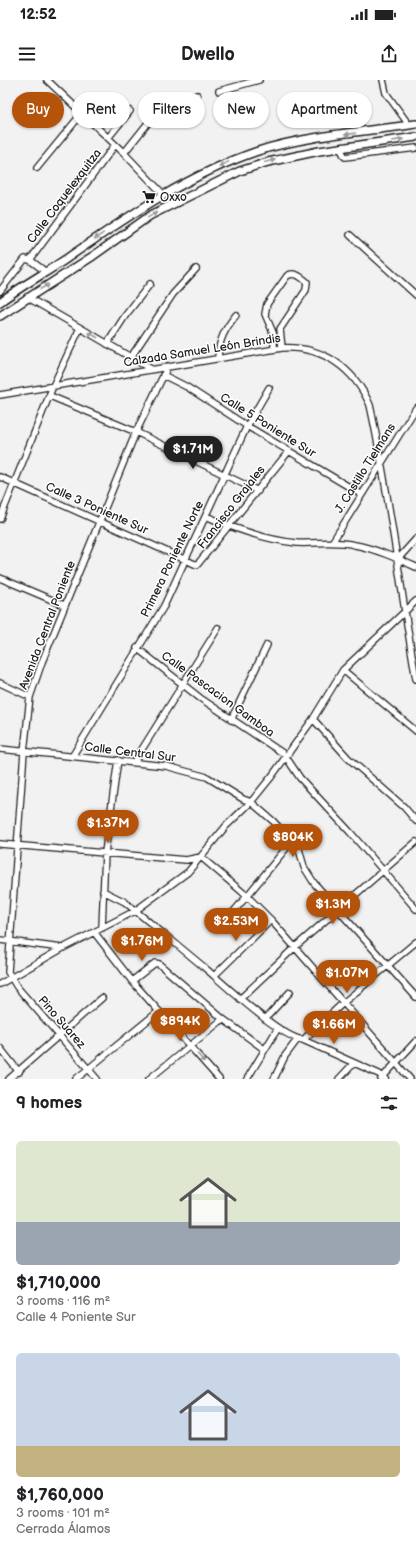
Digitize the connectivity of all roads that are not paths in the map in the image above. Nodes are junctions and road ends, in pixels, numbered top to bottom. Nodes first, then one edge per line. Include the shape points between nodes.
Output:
1 (47, 80) edge
2 (259, 80) edge
3 (383, 80) edge
4 (249, 81) edge
5 (219, 91) dead end
6 (72, 103) edge
7 (72, 124) edge
8 (412, 124) edge
9 (98, 128) edge
10 (116, 128) edge
11 (144, 128) edge
12 (416, 137) edge
13 (108, 138) junction
14 (115, 145) junction
15 (360, 145) junction
16 (340, 148) junction
17 (416, 148) edge
18 (124, 153) junction
19 (362, 155) junction
20 (37, 168) dead end
21 (163, 194) junction
22 (350, 235) dead end
23 (30, 260) junction
24 (196, 269) dead end
25 (46, 272) junction
26 (150, 284) dead end
27 (0, 291) edge
28 (416, 295) edge
29 (27, 297) junction
30 (0, 302) edge
31 (236, 314) dead end
32 (0, 316) edge
33 (80, 328) junction
34 (107, 344) junction
35 (282, 348) junction
36 (274, 349) junction
37 (131, 358) junction
38 (218, 358) junction
39 (168, 366) junction
40 (151, 369) junction
41 (163, 375) junction
42 (54, 386) junction
43 (269, 388) dead end
44 (0, 395) edge
45 (50, 396) junction
46 (416, 408) edge
47 (247, 426) junction
48 (136, 432) junction
49 (289, 451) junction
50 (381, 463) junction
51 (225, 475) junction
52 (0, 477) edge
53 (14, 483) junction
54 (258, 491) junction
55 (361, 494) junction
56 (206, 516) junction
57 (0, 519) edge
58 (99, 522) junction
59 (230, 526) junction
60 (416, 539) edge
61 (333, 541) junction
62 (184, 559) junction
63 (398, 559) junction
64 (416, 567) edge
65 (0, 578) edge
66 (416, 601) edge
67 (64, 605) junction
68 (404, 612) junction
69 (218, 628) dead end
70 (267, 645) dead end
71 (137, 648) junction
72 (343, 670) junction
73 (416, 679) edge
74 (0, 683) edge
75 (183, 684) junction
76 (30, 697) junction
77 (313, 719) junction
78 (231, 720) junction
79 (416, 731) edge
80 (0, 749) edge
81 (24, 752) junction
82 (73, 755) junction
83 (285, 758) junction
84 (118, 760) junction
85 (134, 762) junction
86 (251, 802) junction
87 (416, 821) edge
88 (292, 840) junction
89 (416, 842) edge
90 (0, 844) edge
91 (17, 846) junction
92 (105, 852) junction
93 (201, 857) junction
94 (383, 871) junction
95 (102, 891) junction
96 (247, 896) junction
97 (338, 909) junction
98 (416, 909) edge
99 (135, 911) junction
100 (271, 920) junction
101 (223, 924) dead end
102 (102, 928) junction
103 (94, 932) junction
104 (0, 940) edge
105 (10, 942) junction
106 (416, 942) edge
107 (295, 947) junction
108 (63, 948) junction
109 (389, 967) junction
110 (214, 976) junction
111 (11, 979) junction
112 (132, 981) junction
113 (0, 984) edge
114 (290, 992) dead end
115 (416, 997) edge
116 (102, 998) dead end
117 (240, 999) junction
118 (343, 1003) junction
119 (159, 1011) junction
120 (223, 1019) junction
121 (265, 1019) junction
122 (278, 1028) junction
123 (60, 1035) junction
124 (300, 1040) junction
125 (416, 1041) edge
126 (190, 1045) junction
127 (0, 1048) edge
128 (264, 1049) junction
129 (395, 1062) junction
130 (354, 1063) junction
131 (88, 1068) junction
132 (19, 1072) junction
133 (276, 1078) edge
134 (383, 1078) edge
135 (9, 1079) edge
136 (76, 1079) edge
137 (97, 1079) edge
138 (149, 1079) edge
139 (219, 1079) edge
140 (247, 1079) edge
141 (339, 1079) edge
142 (410, 1079) edge

1 - 6 street
2 - 4 street
3 - 8 street via 386,93
4 - 5 street
7 - 20 street
8 -> 21 main road via 309,140 260,151 228,162
9 - 13 street
10 - 13 street
11 - 18 street
15 -> 12 main road
13 - 14 street
14 - 18 street
14 - 23 street, Calle Coquelexquitza
15 - 16 main road
15 - 19 street
16 - 19 street via 345,157
29 -> 16 main road via 93,256 150,215 210,184 268,162
17 - 19 street
18 - 21 street
21 -> 25 main road
22 - 28 street
23 - 25 street
23 - 27 street, Calle Coquelexquitza via 25,259
24 - 37 street via 174,294
25 - 30 main road
26 - 34 street
29 - 32 main road
29 - 33 street
31 - 38 street via 221,336
34 -> 33 street
33 - 42 street
34 - 37 street
35 - 36 street, Calzada Samuel León Brindis
35 - 36 street via 280,329 306,290 307,282 298,274 290,273 286,276 267,304 265,314 274,335
35 - 50 street, Calzada Samuel León Brindis via 319,352 348,371 364,392 370,405
36 - 38 street, Calzada Samuel León Brindis
37 - 40 street
38 - 39 street, Calzada Samuel León Brindis
39 - 40 street, Calzada Samuel León Brindis
39 - 41 street, Avenida Central Poniente
40 - 42 street, Calzada Samuel León Brindis
41 - 47 street, Calle 5 Poniente Sur via 187,387
41 - 48 street, Avenida Central Poniente
42 - 44 street, Calzada Samuel León Brindis
42 - 45 street
43 - 47 street, Primera Poniente Norte
45 - 48 street
45 - 53 street
46 - 50 street, J. Castillo Tielmans
47 - 49 street, Calle 5 Poniente Sur
47 - 51 street, Primera Poniente Norte
48 - 51 street
48 - 58 street, Avenida Central Poniente
49 - 54 street, Francisco Grajales
49 - 55 street, Calle 5 Poniente Sur
50 - 55 street, J. Castillo Tielmans
50 - 63 street, Calzada Samuel León Brindis
51 - 54 street
51 - 56 street, Primera Poniente Norte
52 - 53 street, Calle 3 Poniente Sur
53 - 57 street
53 - 58 street, Calle 3 Poniente Sur
54 - 59 street, Francisco Grajales
55 - 61 street, J. Castillo Tielmans
56 - 59 street
56 - 62 street, Primera Poniente Norte
58 - 62 street, Calle 3 Poniente Sur
58 - 67 street, Avenida Central Poniente
59 - 61 street via 298,543
59 - 62 street, Francisco Grajales via 200,564
60 - 63 street
61 - 63 street via 355,544
62 - 71 street, Primera Poniente Norte via 164,606
63 - 64 street
63 - 68 street, Calzada Samuel León Brindis
65 - 67 street
66 - 68 street
67 - 76 street, Avenida Central Poniente
68 - 72 street
68 - 73 street, Calzada Samuel León Brindis
69 - 75 street
70 - 78 street
71 - 75 street, Calle Pascacion Gamboa
71 - 82 street, Primera Poniente Norte
72 - 77 street
72 - 79 street
74 - 76 street
75 - 78 street, Calle Pascacion Gamboa
75 - 85 street
76 - 81 street, Avenida Central Poniente
77 - 83 street
77 - 87 street via 348,758 404,807
78 - 83 street, Calle Pascacion Gamboa via 284,754
80 - 81 street, Calle Central Sur
81 - 82 street, Calle Central Sur
81 - 91 street, Avenida Central Poniente
82 - 84 street, Calle Central Sur
83 - 86 street
83 - 94 street, Calle Pascacion Gamboa
84 - 85 street, Calle Central Sur
84 - 92 street
85 - 86 street, Calle Central Sur via 166,766 207,777 243,800
86 - 88 street, Calle Central Sur
86 - 93 street via 226,826
88 - 96 street
88 - 97 street, Calle Central Sur via 299,849 304,867 314,883
89 - 94 street
90 - 91 street
91 - 92 street
91 - 105 street, Avenida Central Poniente
92 - 93 street via 186,860
92 - 95 street
93 - 96 street
93 - 99 street via 188,872
94 - 97 street
94 - 98 street, Calle Pascacion Gamboa
95 - 99 street via 125,902
95 - 102 street
96 - 100 street
96 - 101 street
97 - 107 street
97 - 109 street, Calle Central Sur
99 - 102 street
99 - 110 street
100 - 107 street
100 - 110 street
102 - 103 street
103 - 108 street
103 - 112 street
104 - 105 street
105 - 108 street
105 - 111 street, Avenida Central Poniente via 8,972
106 - 109 street
107 - 117 street
107 - 118 street
108 - 111 street
109 - 115 street, Calle Central Sur
109 - 118 street
110 - 117 street
111 - 113 street
111 - 123 street, Pino Suarez
112 - 119 street
112 - 120 street via 155,963 159,964
114 - 121 street
116 - 123 street
117 - 121 street
118 - 124 street
118 - 129 street
119 - 126 street
119 - 131 street
120 - 126 street
120 - 128 street
121 - 122 street
122 - 124 street
122 - 128 street
123 - 131 street, Pino Suarez
123 - 132 street
124 - 130 street
124 - 133 street via 285,1056
125 - 129 street
126 - 138 street
126 -> 139 street
127 - 132 street
128 - 140 street
129 - 134 street
129 - 142 street
130 - 134 street
130 - 141 street
131 - 136 street
131 - 137 street, Pino Suarez
132 - 135 street

